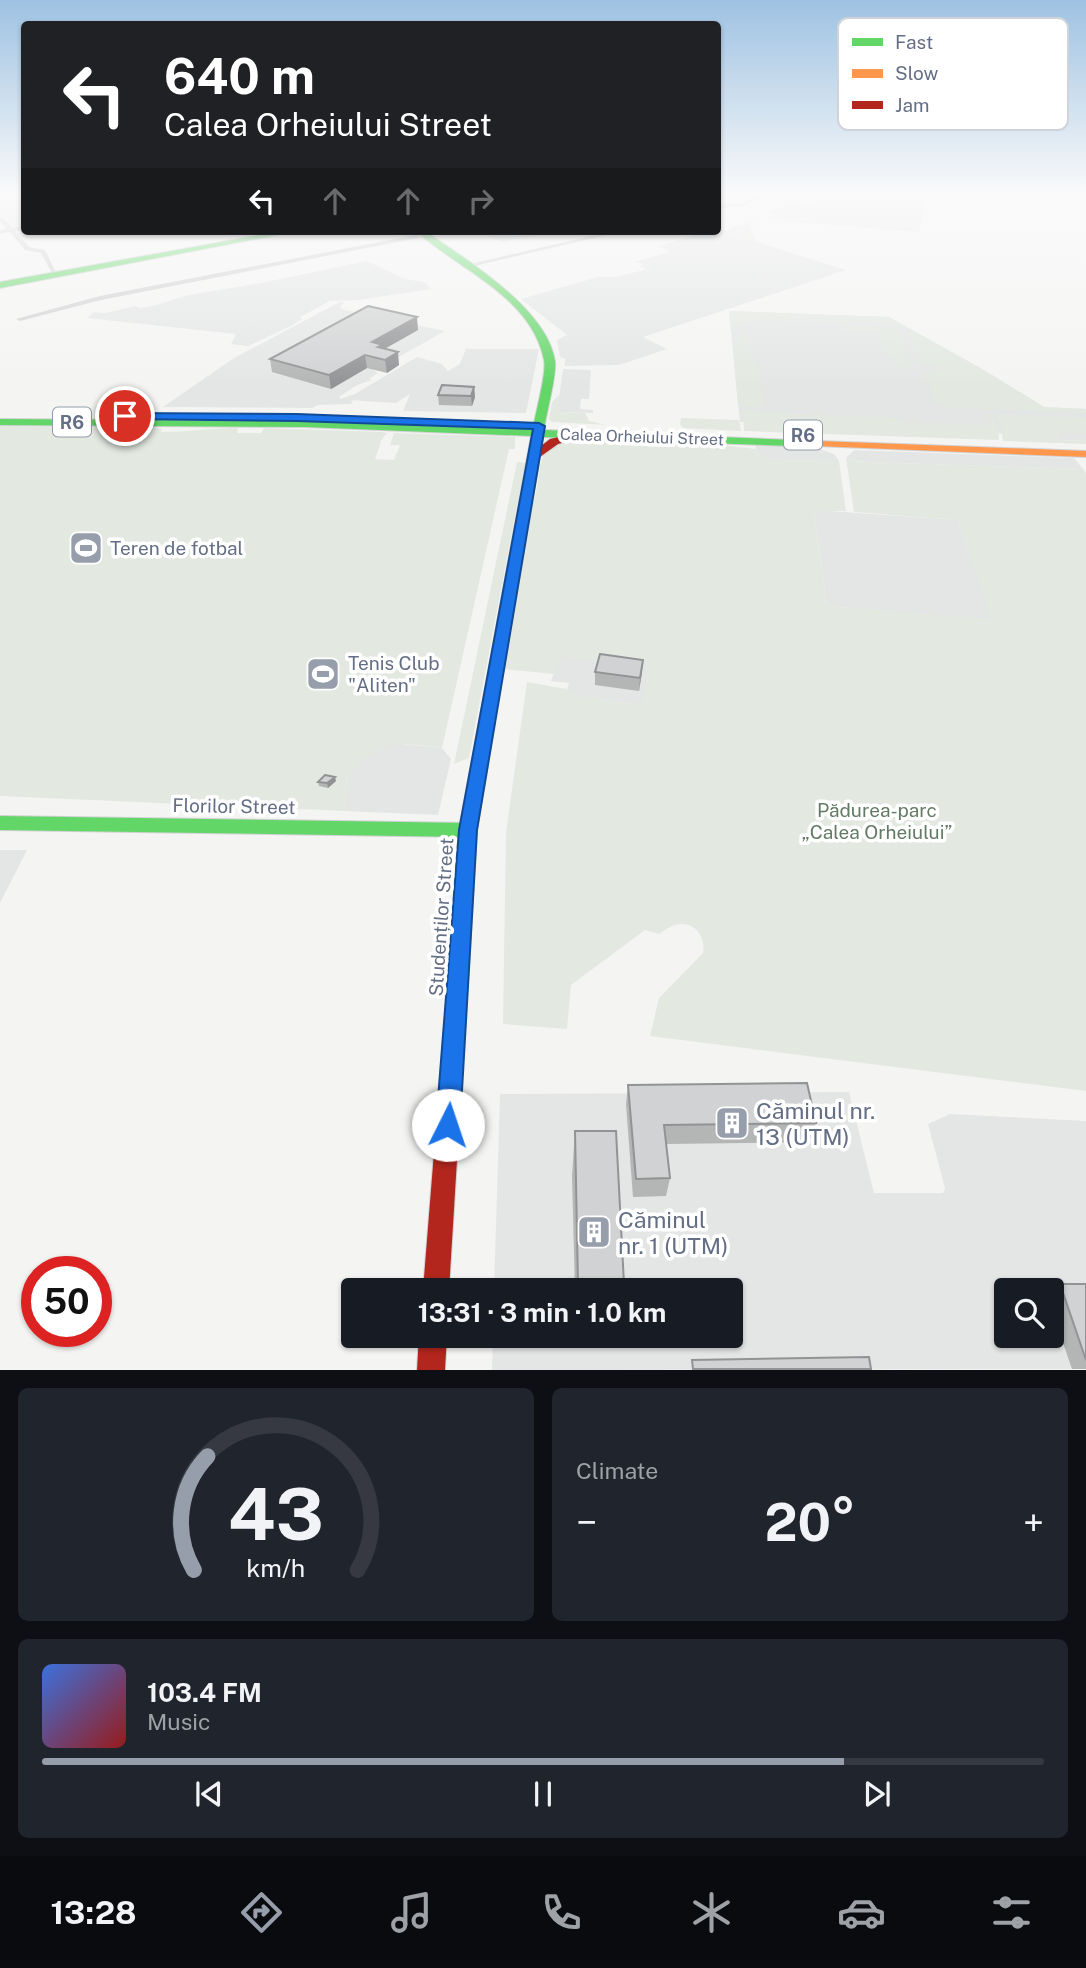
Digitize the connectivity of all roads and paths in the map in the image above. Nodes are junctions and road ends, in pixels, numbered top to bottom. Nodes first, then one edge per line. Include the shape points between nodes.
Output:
1 (47, 258) edge
2 (144, 258) edge
3 (299, 258) edge
4 (455, 258) edge
5 (501, 258) edge
6 (465, 266) junction
7 (55, 274) junction
8 (0, 285) edge
9 (20, 319) dead end
10 (0, 415) edge
11 (146, 419) junction
12 (0, 422) edge
13 (533, 433) junction
14 (595, 435) junction
15 (813, 440) junction
16 (1078, 450) edge
17 (0, 823) edge
18 (468, 830) junction
19 (437, 1278) edge
20 (432, 1348) edge
21 (431, 1370) edge

1 - 7 street
2 - 7 main road
3 - 9 street
4 - 6 main road, Studenților Street
5 - 6 street
6 - 13 main road, Studenților Street via 527,316 546,341 550,362
7 - 8 main road
10 - 11 main road, Calea Orheiului Street / R6
11 - 12 main road, Calea Orheiului Street / R6
11 - 13 main road, Calea Orheiului Street / R6
13 - 14 main road, Calea Orheiului Street / R6
13 - 14 main road via 554,441
13 - 15 main road, Calea Orheiului Street / R6
13 - 18 main road, Studenților Street
14 - 15 main road, Calea Orheiului Street / R6
15 - 16 main road, Calea Orheiului Street / R6
17 - 18 main road, Florilor Street
18 - 19 main road, Studenților Street
20 - 21 main road

